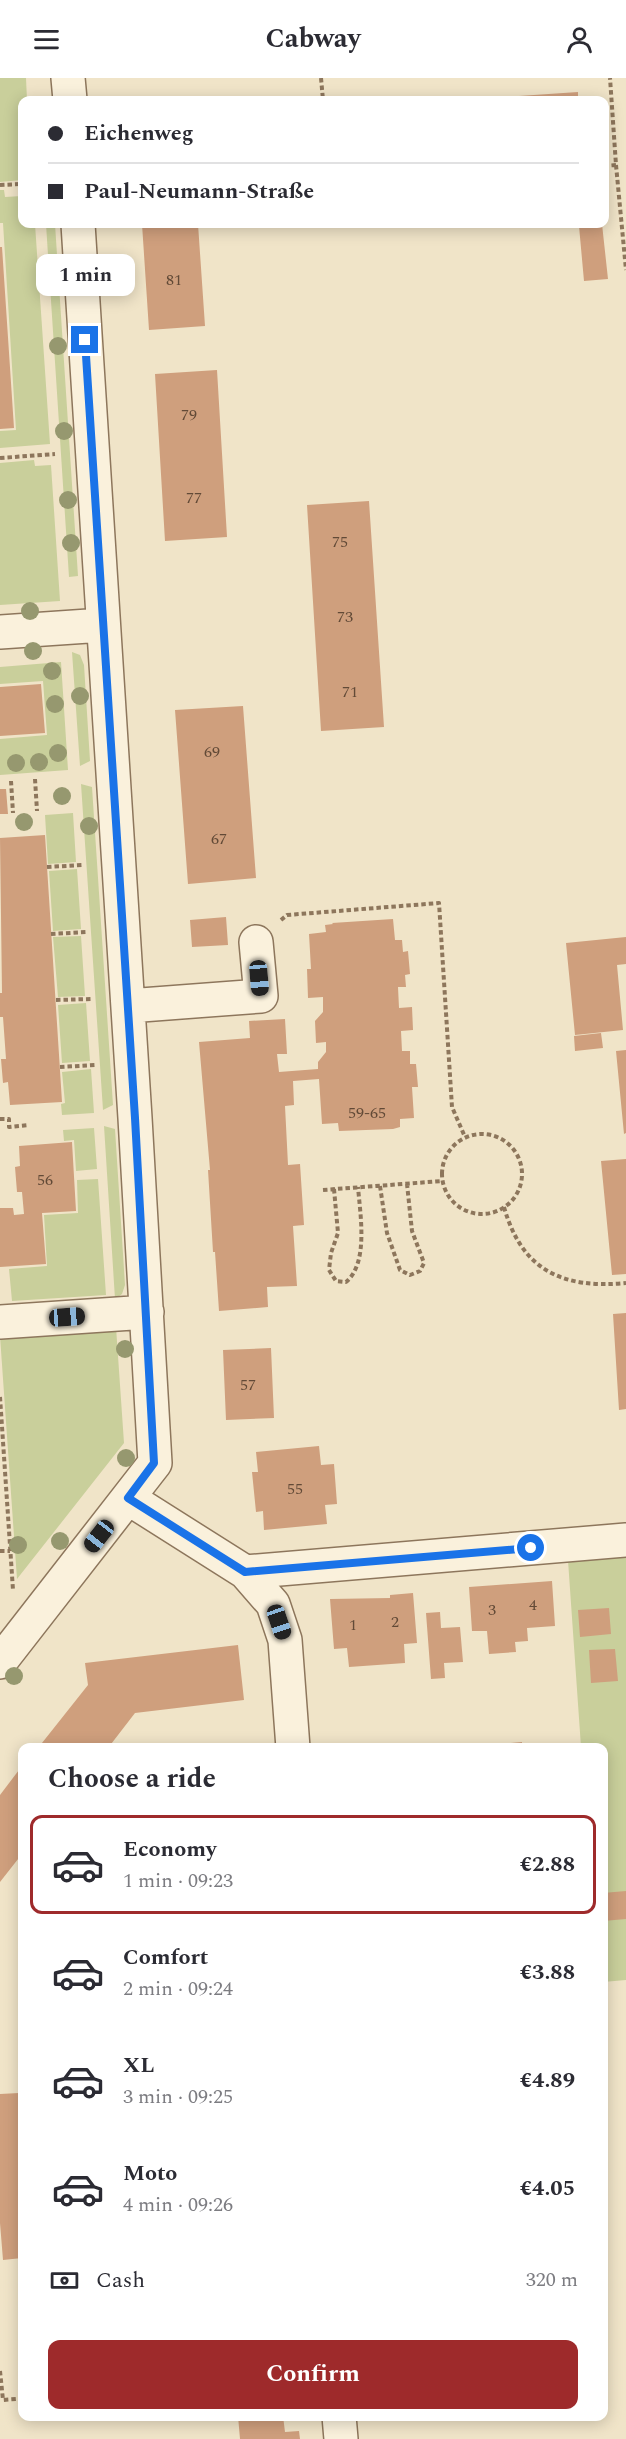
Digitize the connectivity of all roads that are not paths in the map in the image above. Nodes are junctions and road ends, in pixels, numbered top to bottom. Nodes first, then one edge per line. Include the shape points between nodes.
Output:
1 (68, 78) edge
2 (70, 96) edge
3 (78, 228) edge
4 (104, 625) junction
5 (0, 632) edge
6 (256, 942) road end
7 (128, 1006) junction
8 (147, 1312) junction
9 (0, 1322) edge
10 (128, 1498) junction
11 (626, 1540) edge
12 (245, 1572) junction
13 (0, 1662) edge
14 (293, 1743) edge
15 (339, 2421) edge
16 (341, 2439) edge

1 - 2 street
3 - 4 street
4 - 5 street
4 - 7 street
6 - 7 street via 261,996
7 - 8 street
8 - 9 street
8 - 10 street via 154,1463
10 - 12 street
10 - 13 street
11 - 12 street
12 - 14 street via 273,1604 285,1640
15 - 16 street

